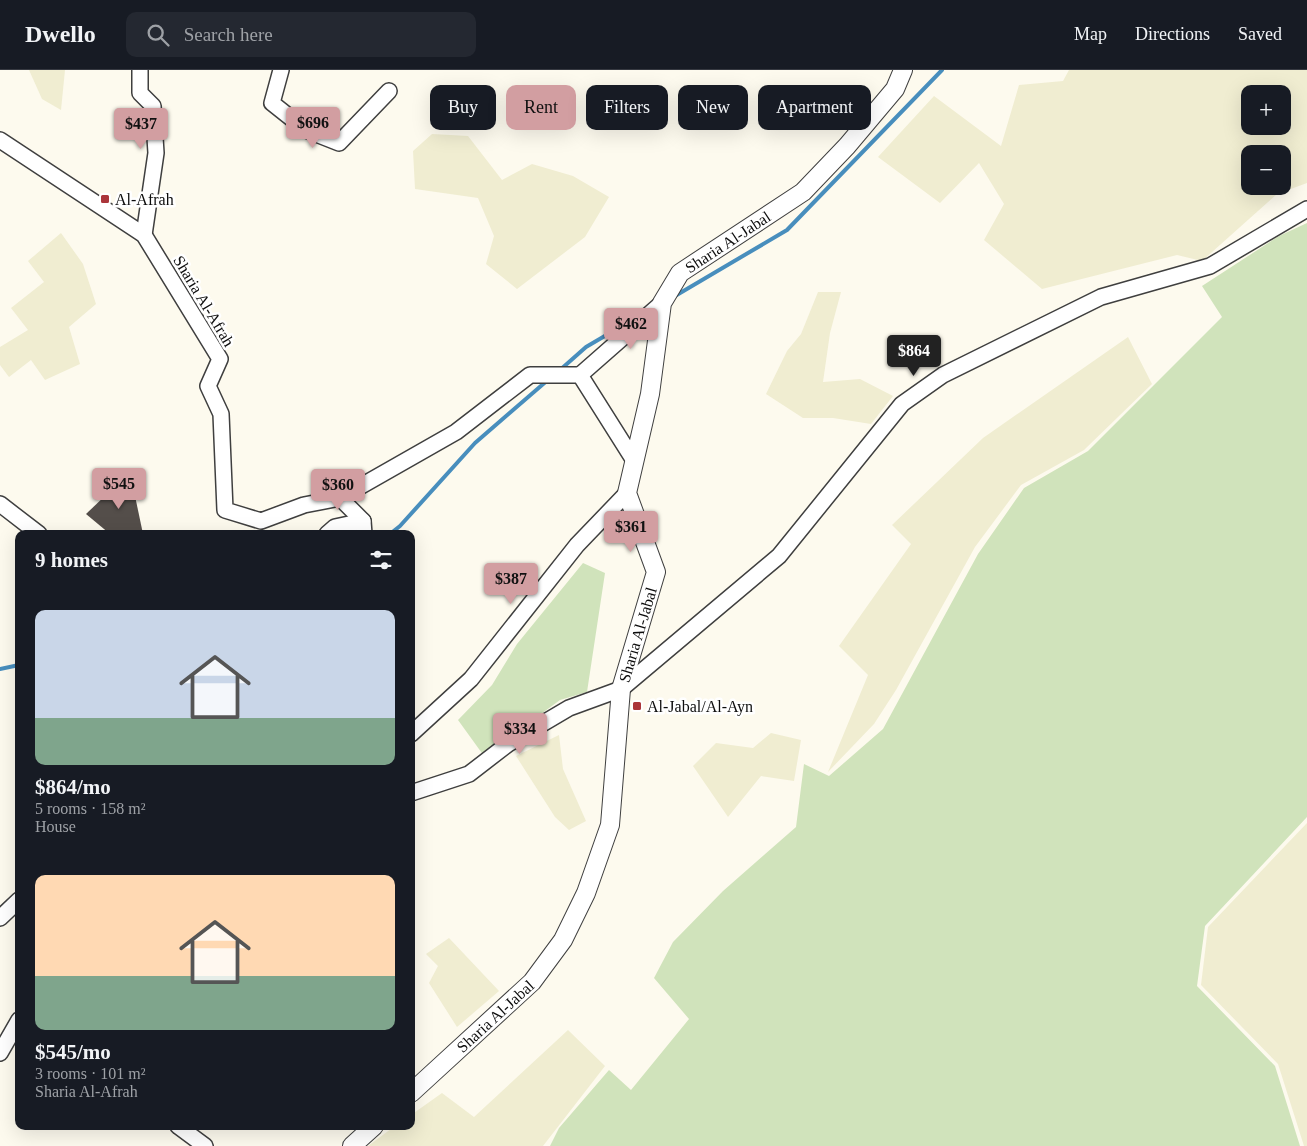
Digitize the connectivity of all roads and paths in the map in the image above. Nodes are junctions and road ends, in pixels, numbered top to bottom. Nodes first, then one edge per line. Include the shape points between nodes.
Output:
1 (140, 70) edge
2 (281, 70) edge
3 (903, 70) edge
4 (389, 91) dead end
5 (0, 140) edge
6 (1307, 209) edge
7 (144, 235) junction
8 (662, 303) junction
9 (580, 375) junction
10 (633, 460) junction
11 (627, 493) junction
12 (340, 498) junction
13 (0, 504) edge
14 (363, 528) edge
15 (34, 530) edge
16 (332, 530) edge
17 (621, 689) junction
18 (415, 730) edge
19 (415, 792) edge
20 (15, 904) edge
21 (0, 918) edge
22 (15, 1027) edge
23 (0, 1053) edge
24 (415, 1089) edge
25 (184, 1130) edge
26 (370, 1130) edge
27 (206, 1146) edge
28 (352, 1146) edge

1 - 7 street via 140,94 153,106 156,153
2 - 4 street via 272,103 306,130 339,144
3 - 8 street, Sharia Al-Jabal via 895,89 803,192 680,273
5 - 7 street, Sharia Al-Afrah
6 - 17 street via 1210,266 1101,297 944,375 916,394 902,404 779,556
7 - 12 street, Sharia Al-Afrah via 220,359 208,386 221,414 226,510 261,521 304,505
8 - 9 street
8 - 10 street, Sharia Al-Jabal via 650,394
9 - 10 street
9 - 12 street, Sharia Al-Afrah via 530,376 456,432
10 - 11 street, Sharia Al-Jabal
11 - 17 street, Sharia Al-Jabal via 656,572
11 - 18 street via 577,545 471,678
12 - 14 street
13 - 15 street
14 - 16 street via 336,527
17 - 19 street via 568,708 508,744 469,774
17 - 24 street, Sharia Al-Jabal via 610,824 586,893 563,940 532,982
20 - 21 street
22 - 23 street
25 - 27 street
26 - 28 street

